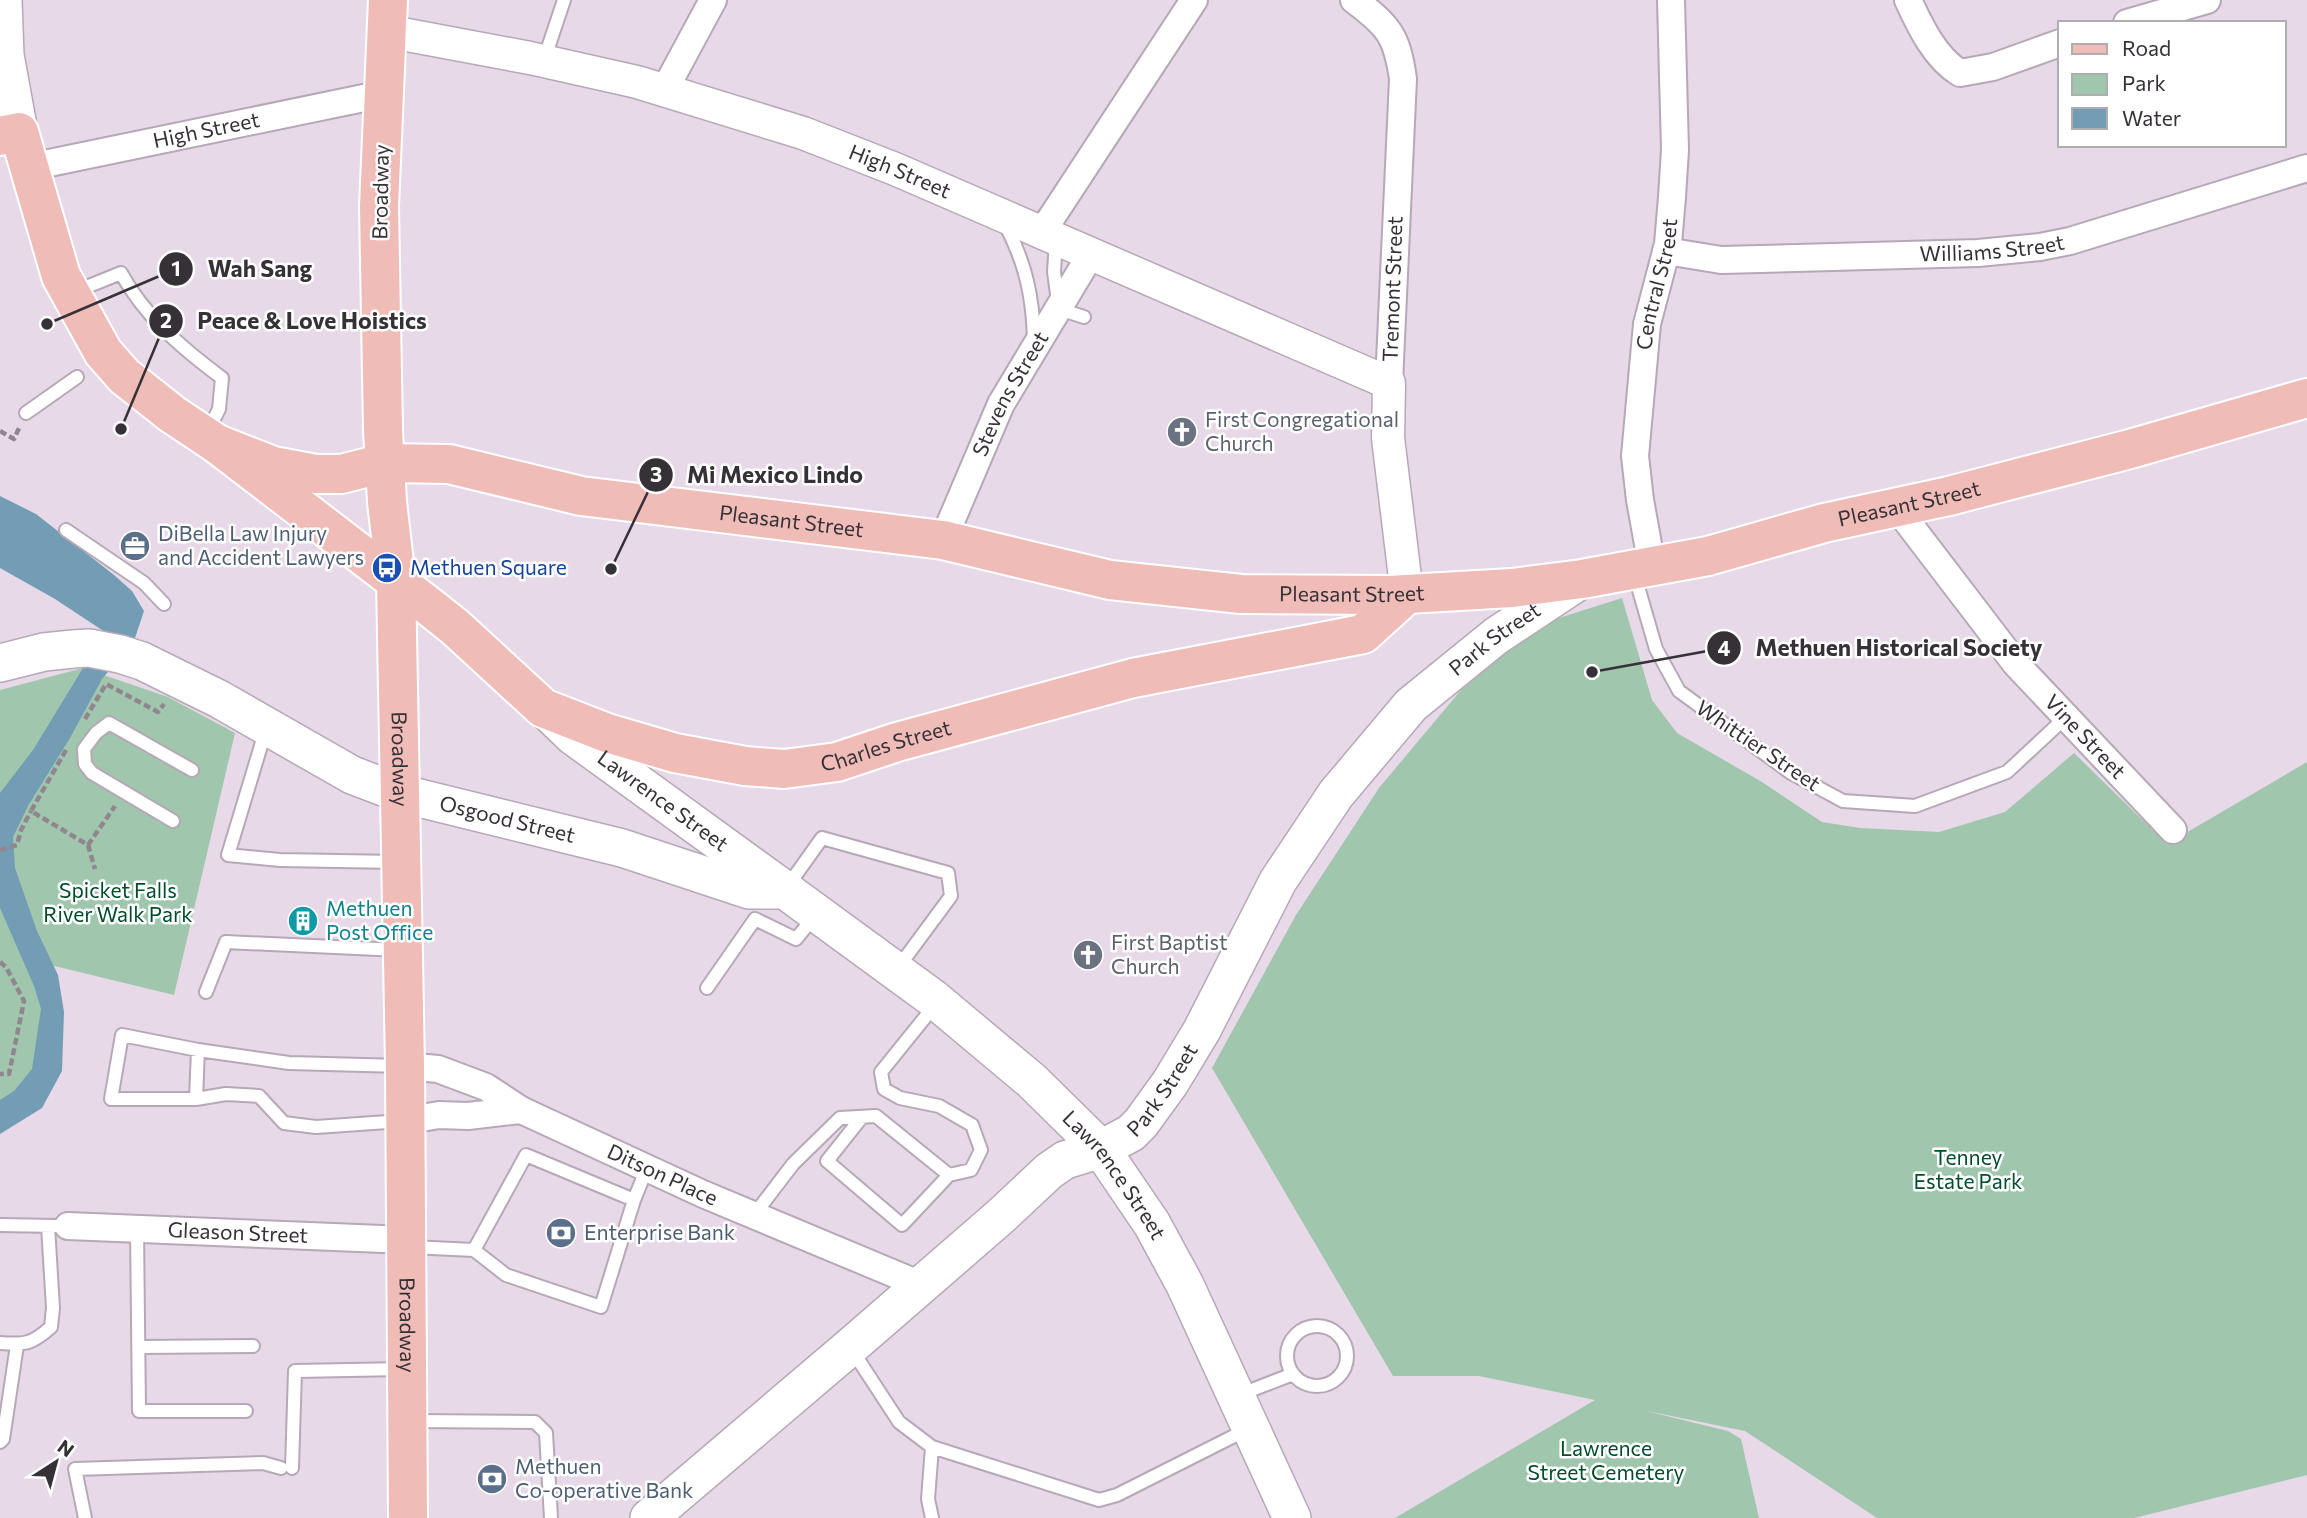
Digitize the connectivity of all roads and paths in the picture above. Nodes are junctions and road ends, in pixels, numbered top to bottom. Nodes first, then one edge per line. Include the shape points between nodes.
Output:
1 (3, 0) edge
2 (564, 0) edge
3 (713, 0) edge
4 (1194, 0) edge
5 (1354, 0) edge
6 (1671, 0) edge
7 (1908, 0) edge
8 (2207, 0) edge
9 (387, 15) edge
10 (2134, 21) edge
11 (2058, 44) edge
12 (3, 55) edge
13 (544, 61) junction
14 (664, 90) junction
15 (383, 94) junction
16 (18, 162) edge
17 (2307, 168) edge
18 (1000, 215) junction
19 (1049, 235) junction
20 (1666, 251) junction
21 (1091, 254) junction
22 (71, 293) junction
23 (1059, 309) junction
24 (1084, 317) dead end
25 (1034, 350) junction
26 (77, 377) dead end
27 (1390, 383) junction
28 (2307, 398) edge
29 (26, 414) dead end
30 (0, 431) edge
31 (14, 439) dead end
32 (211, 440) junction
33 (385, 476) junction
34 (288, 498) junction
35 (1896, 507) junction
36 (66, 530) dead end
37 (943, 540) junction
38 (1642, 568) junction
39 (1582, 579) junction
40 (396, 580) junction
41 (1407, 594) junction
42 (164, 604) dead end
43 (455, 627) junction
44 (397, 660) junction
45 (0, 663) edge
46 (181, 680) junction
47 (544, 708) junction
48 (2066, 717) junction
49 (267, 726) junction
50 (79, 728) dead end
51 (72, 739) dead end
52 (192, 770) dead end
53 (124, 793) junction
54 (399, 793) junction
55 (31, 811) junction
56 (173, 821) dead end
57 (2173, 830) dead end
58 (88, 845) junction
59 (0, 850) edge
60 (400, 862) junction
61 (95, 869) dead end
62 (785, 890) junction
63 (828, 921) junction
64 (403, 950) junction
65 (0, 962) edge
66 (896, 970) junction
67 (706, 988) dead end
68 (206, 992) dead end
69 (937, 1002) junction
70 (198, 1050) junction
71 (405, 1066) junction
72 (0, 1074) edge
73 (197, 1099) junction
74 (522, 1110) junction
75 (862, 1117) junction
76 (404, 1121) junction
77 (1101, 1149) junction
78 (647, 1168) junction
79 (949, 1175) junction
80 (634, 1200) junction
81 (754, 1215) junction
82 (0, 1225) edge
83 (58, 1226) junction
84 (137, 1229) junction
85 (407, 1243) junction
86 (474, 1250) junction
87 (921, 1285) junction
88 (0, 1343) edge
89 (17, 1345) junction
90 (253, 1346) dead end
91 (139, 1347) junction
92 (850, 1347) junction
93 (408, 1369) junction
94 (1293, 1374) junction
95 (1235, 1396) junction
96 (246, 1410) dead end
97 (408, 1421) junction
98 (1250, 1429) junction
99 (0, 1442) edge
100 (932, 1447) junction
101 (85, 1518) edge
102 (408, 1518) edge
103 (551, 1518) edge
104 (649, 1518) edge
105 (932, 1518) edge
106 (1292, 1518) edge

1 - 12 main road
2 - 13 lane
3 - 14 street
4 - 19 street
5 - 27 street, Tremont Street via 1387,28 1396,42 1402,79
6 - 20 street, Central Street via 1675,150
7 - 11 street via 1949,67 1960,74
8 - 10 street
9 - 13 street, High Street
9 - 15 main road, Broadway
12 - 16 main road
13 - 14 street, High Street
14 - 18 street, High Street via 803,133
15 - 16 street, High Street
15 - 33 main road, Broadway via 379,206
16 - 22 main road
17 - 20 street, Williams Street via 2040,247 1721,260
18 - 19 street, High Street
18 - 25 lane via 1025,268 1033,304
19 - 21 street, High Street
19 - 23 lane
20 - 38 street, Central Street via 1647,324 1635,456
21 - 23 street, Stevens Street
21 - 27 street, High Street via 1324,363
22 - 32 main road via 103,352 124,376
22 - 32 lane via 121,274 157,323 222,378
23 - 24 lane
23 - 25 street, Stevens Street
25 - 37 street, Stevens Street via 996,416
26 - 29 lane
27 - 41 street, Tremont Street via 1388,438
28 - 35 main road, Pleasant Street via 2118,452
30 - 31 path
32 - 33 main road via 273,466 316,474
32 - 34 main road, Charles Street
33 - 34 main road via 321,500
33 - 37 main road, Pleasant Street via 449,464 581,496
33 - 40 main road, Broadway
34 - 40 main road, Charles Street
35 - 38 main road, Pleasant Street via 1708,556
35 - 48 street, Vine Street via 2016,664
36 - 42 lane via 144,583
37 - 41 main road, Pleasant Street via 1124,582 1241,594
38 - 39 main road, Pleasant Street
38 - 48 lane, Whittier Street via 1656,649 1679,691 1791,773 1843,801 1915,806 2007,772
39 - 41 main road, Pleasant Street
39 - 77 main road, Park Street via 1496,636 1411,705 1361,764 1278,881 1202,1030 1164,1093 1131,1133
40 - 43 main road, Charles Street
40 - 44 main road, Broadway
41 - 47 main road, Charles Street via 1363,634 1132,678 821,766 745,766 675,753
43 - 44 main road via 439,629 408,645
43 - 47 main road, Charles Street
44 - 54 main road, Broadway
45 - 46 main road, Osgood Street via 44,652 89,648 142,661
46 - 49 main road, Osgood Street
46 - 50 path via 159,712 106,684
47 - 62 main road, Lawrence Street via 573,736
48 - 57 street, Vine Street
49 - 54 main road, Osgood Street via 352,775
49 - 60 lane via 228,855
51 - 55 path
52 - 53 lane via 109,723 84,749 85,764
53 - 56 lane
53 - 58 path
54 - 60 main road, Broadway
54 - 62 main road, Osgood Street via 622,848 749,890
55 - 58 path
55 - 59 path via 17,845
58 - 61 path
60 - 64 main road, Broadway
62 - 63 main road
62 - 66 lane via 822,838 948,873 951,896
63 - 66 main road, Lawrence Street
63 - 67 lane via 809,923 796,939 755,919
64 - 68 lane via 226,942
64 - 71 main road, Broadway
65 - 72 path via 24,1001 9,1074
66 - 69 main road, Lawrence Street
69 - 77 main road, Lawrence Street via 1032,1081
69 - 79 lane via 881,1072 884,1088 900,1098 939,1106 972,1125 981,1150 971,1170
70 - 71 lane via 289,1063
70 - 73 lane
70 - 73 lane via 122,1035 111,1099
71 - 74 street, Ditson Place via 438,1069 486,1087
71 - 76 main road, Broadway
73 - 76 lane via 226,1094 259,1096 284,1123 316,1127
74 - 76 street
74 - 78 street, Ditson Place
75 - 79 lane via 876,1116
75 - 79 lane via 827,1161 902,1225
75 - 81 lane via 840,1118 793,1164
76 - 85 main road, Broadway
77 - 87 main road, Park Street via 1065,1160 1049,1171
77 - 95 main road, Lawrence Street via 1152,1224
78 - 80 lane
78 - 81 street, Ditson Place
80 - 86 lane via 526,1155
80 - 86 lane via 601,1307 506,1275
81 - 87 street, Ditson Place
82 - 83 lane
83 - 84 street, Gleason Street
83 - 89 lane via 51,1327 37,1340
84 - 85 street, Gleason Street
84 - 91 lane
85 - 86 lane
85 - 93 main road, Broadway
87 - 92 main road, Park Street
88 - 89 lane
89 - 99 lane
90 - 91 lane
91 - 96 lane via 139,1410
92 - 100 lane via 899,1422
92 - 104 main road, Park Street
93 - 97 main road, Broadway
93 - 101 lane via 295,1371 287,1468 263,1463 75,1469
94 - 94 lane via 1287,1356 1300,1332 1309,1327 1329,1328 1344,1342 1347,1361 1338,1379 1309,1385
94 - 95 lane
95 - 98 main road, Lawrence Street
97 - 102 main road, Broadway
97 - 103 lane via 535,1422 546,1433
98 - 100 lane via 1099,1500
98 - 106 main road, Lawrence Street
100 - 105 lane via 928,1499

